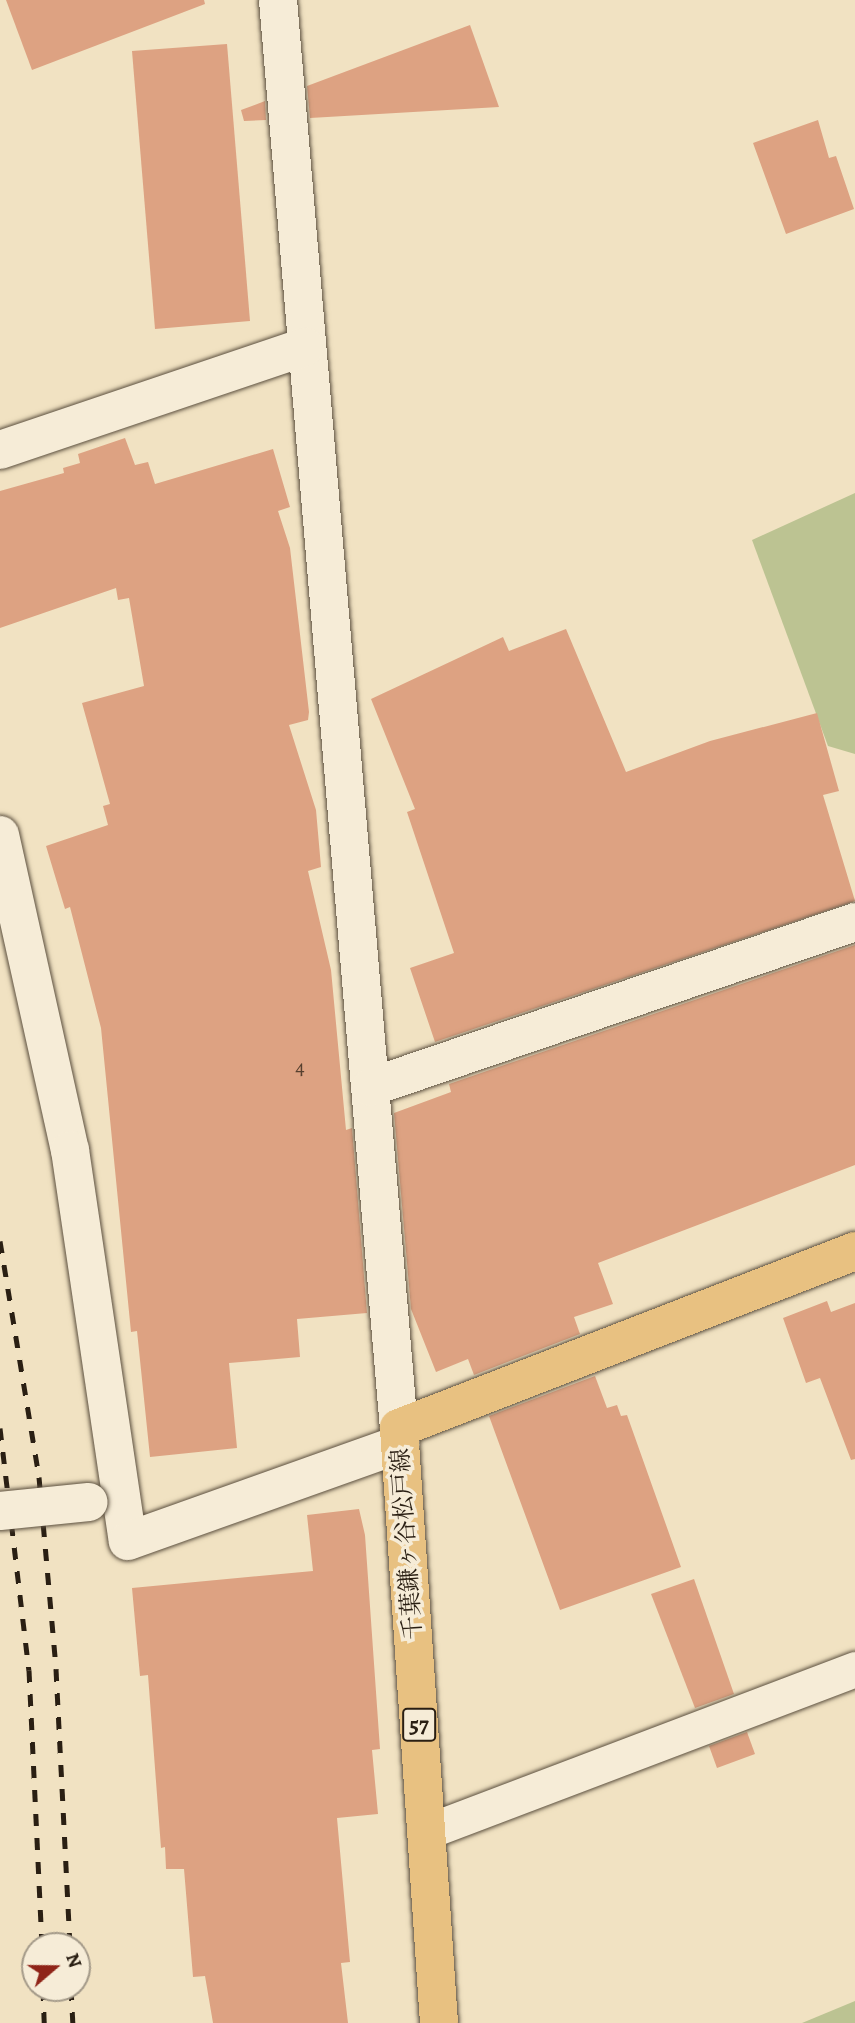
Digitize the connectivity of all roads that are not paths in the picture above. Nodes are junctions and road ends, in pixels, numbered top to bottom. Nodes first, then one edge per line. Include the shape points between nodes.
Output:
1 (278, 0) edge
2 (304, 346) junction
3 (0, 450) edge
4 (0, 835) edge
5 (855, 922) edge
6 (372, 1087) junction
7 (855, 1251) edge
8 (400, 1436) junction
9 (89, 1502) dead end
10 (0, 1511) edge
11 (855, 1669) edge
12 (426, 1832) junction
13 (439, 2023) edge

1 - 2 street
2 - 3 street
2 - 6 street
4 - 8 street via 70,1150 128,1541
5 - 6 street
6 - 8 street
7 - 8 main road, 千葉鎌ヶ谷松戸線
8 - 12 main road, 千葉鎌ヶ谷松戸線 / 57
9 - 10 street, bridge
11 - 12 lane
12 - 13 main road, 千葉鎌ヶ谷松戸線 / 57

